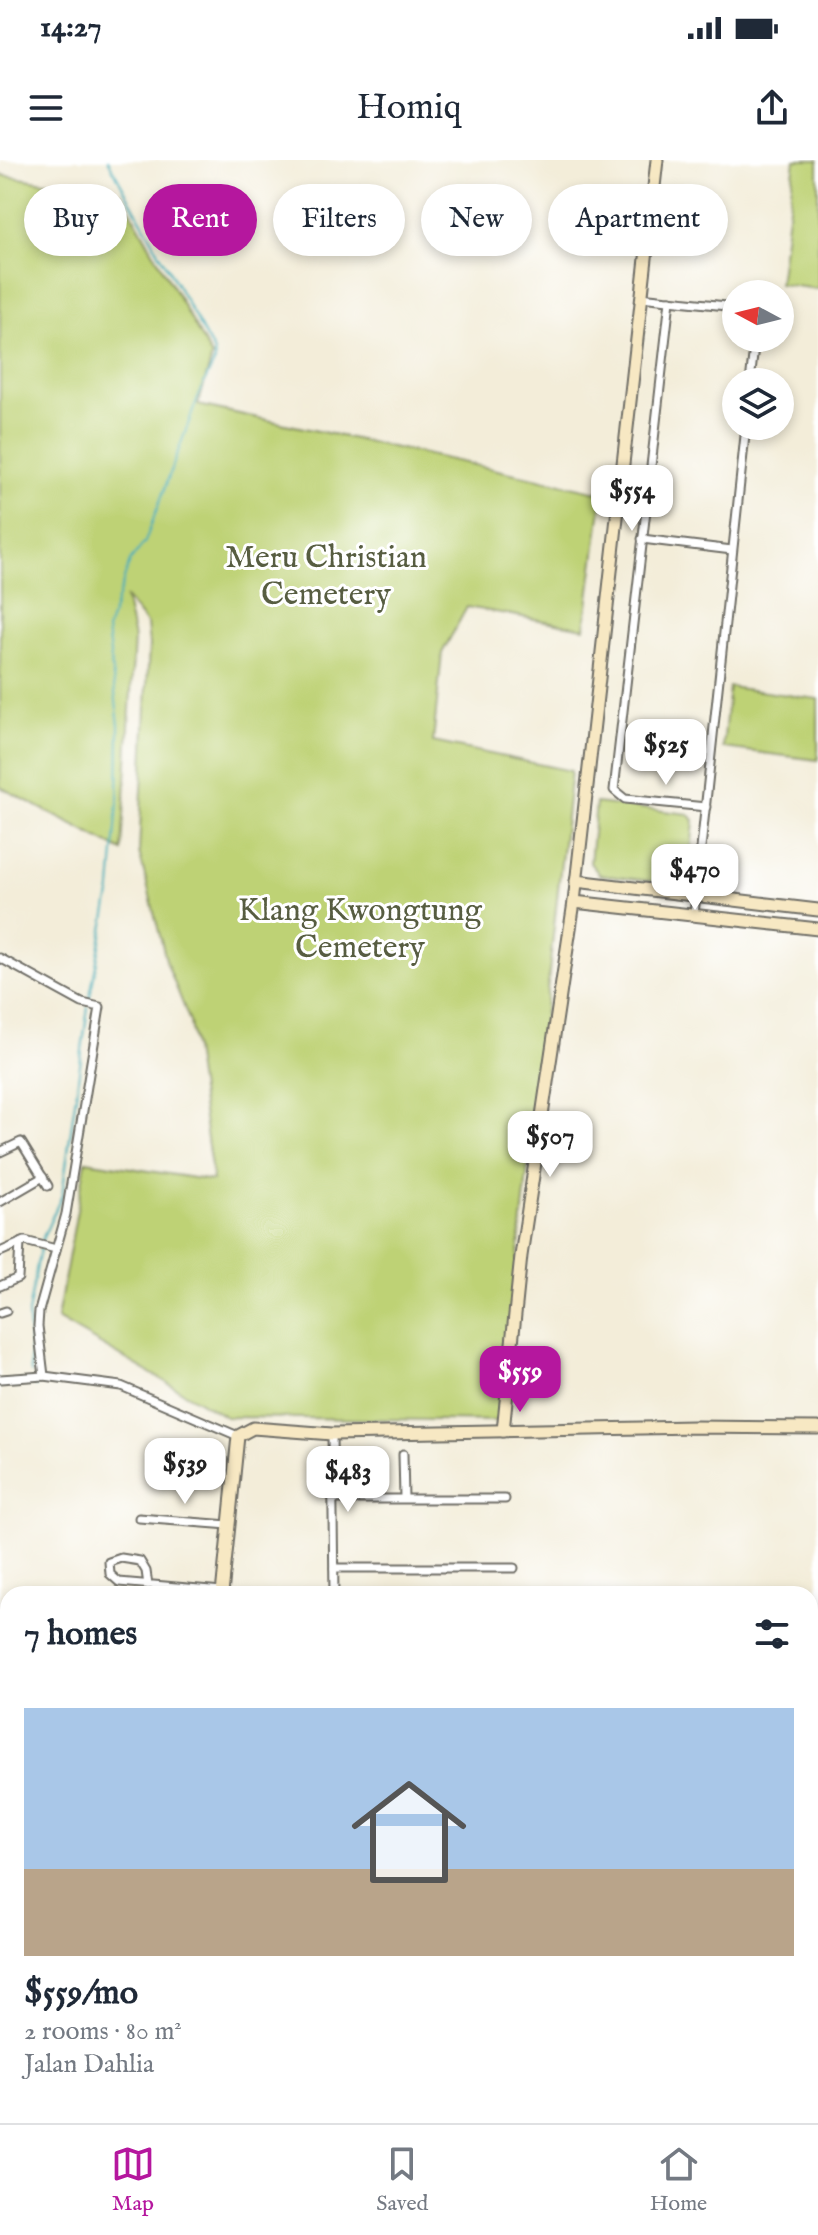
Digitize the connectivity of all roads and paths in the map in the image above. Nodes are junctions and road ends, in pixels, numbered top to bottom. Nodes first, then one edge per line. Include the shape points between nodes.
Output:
1 (657, 160) edge
2 (640, 297) junction
3 (670, 300) junction
4 (722, 306) edge
5 (744, 440) edge
6 (642, 539) junction
7 (732, 550) junction
8 (706, 807) junction
9 (576, 881) junction
10 (696, 895) junction
11 (574, 902) junction
12 (818, 910) edge
13 (694, 914) junction
14 (818, 929) edge
15 (0, 958) edge
16 (0, 1152) edge
17 (43, 1177) junction
18 (48, 1186) dead end
19 (0, 1202) edge
20 (20, 1243) junction
21 (56, 1249) junction
22 (0, 1252) edge
23 (0, 1286) edge
24 (37, 1377) junction
25 (0, 1379) edge
26 (818, 1428) edge
27 (503, 1431) junction
28 (332, 1434) junction
29 (238, 1436) junction
30 (403, 1454) dead end
31 (404, 1498) junction
32 (333, 1499) junction
33 (505, 1499) dead end
34 (139, 1518) dead end
35 (229, 1525) junction
36 (334, 1568) junction
37 (514, 1568) dead end
38 (148, 1585) junction
39 (159, 1586) edge
40 (223, 1586) edge
41 (334, 1586) edge

1 - 2 street
2 - 3 street
2 - 9 street
3 - 4 street
3 - 6 street
5 - 7 street
6 - 7 street
6 - 8 street via 614,790 625,799
7 - 8 street
8 - 10 street
9 - 10 street
9 - 11 street
10 - 12 street
10 - 13 street
11 - 13 street
11 - 27 street via 521,1256
13 - 14 street
15 - 21 street via 82,1003 100,1007
16 - 17 street via 21,1142
17 - 18 street
17 - 19 street
20 - 21 street
20 - 22 street
20 - 23 street via 18,1278
21 - 24 street via 39,1311
24 - 25 street
24 - 29 street via 121,1386
26 - 27 street
27 - 28 street
28 - 29 street via 253,1428
28 - 32 street
29 - 35 street
30 - 31 street
31 - 32 street
31 - 33 street
32 - 36 street
34 - 35 street
35 - 40 street
36 - 37 street
36 - 41 street
38 - 38 street via 119,1582 110,1574 109,1562 140,1561
38 - 39 street

